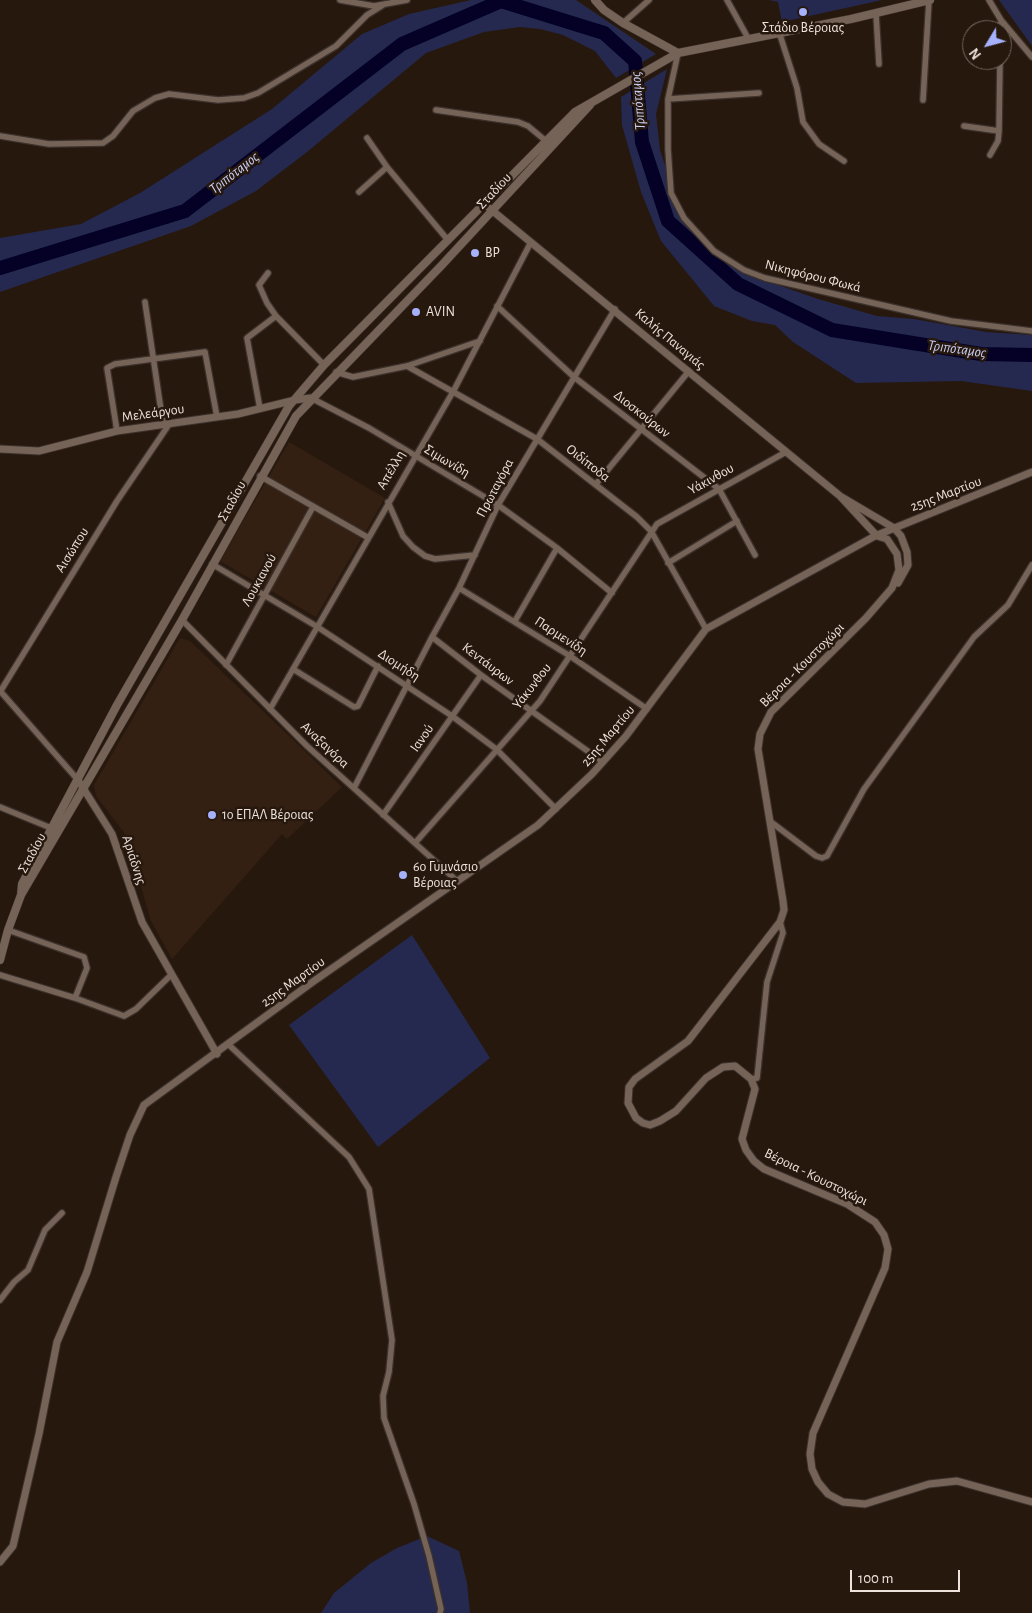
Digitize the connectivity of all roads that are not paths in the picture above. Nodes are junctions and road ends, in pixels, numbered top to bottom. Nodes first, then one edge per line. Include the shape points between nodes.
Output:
1 (340, 0) edge
2 (408, 0) edge
3 (595, 0) edge
4 (649, 0) edge
5 (727, 0) edge
6 (930, 0) edge
7 (988, 0) edge
8 (383, 5) junction
9 (876, 14) junction
10 (1001, 20) edge
11 (623, 23) junction
12 (779, 32) junction
13 (1012, 33) edge
14 (748, 38) junction
15 (678, 53) junction
16 (1032, 57) edge
17 (879, 64) dead end
18 (1000, 70) edge
19 (759, 93) dead end
20 (668, 99) junction
21 (923, 100) dead end
22 (591, 104) junction
23 (436, 110) dead end
24 (964, 126) dead end
25 (1000, 131) junction
26 (0, 136) edge
27 (367, 138) dead end
28 (546, 141) junction
29 (990, 155) dead end
30 (844, 161) dead end
31 (388, 167) junction
32 (359, 192) dead end
33 (483, 203) junction
34 (493, 209) junction
35 (447, 239) junction
36 (531, 242) junction
37 (268, 273) dead end
38 (145, 302) dead end
39 (497, 306) junction
40 (615, 309) junction
41 (276, 316) junction
42 (1032, 331) edge
43 (480, 341) junction
44 (155, 359) junction
45 (324, 365) junction
46 (407, 366) junction
47 (689, 371) junction
48 (336, 372) junction
49 (574, 377) junction
50 (454, 390) junction
51 (311, 398) junction
52 (295, 400) junction
53 (260, 409) junction
54 (216, 417) junction
55 (166, 424) junction
56 (641, 429) junction
57 (117, 431) junction
58 (537, 439) junction
59 (1, 451) edge
60 (786, 452) junction
61 (414, 456) junction
62 (1032, 472) edge
63 (260, 476) junction
64 (596, 484) junction
65 (719, 489) junction
66 (840, 496) junction
67 (388, 502) junction
68 (498, 505) junction
69 (313, 507) junction
70 (737, 521) junction
71 (894, 528) junction
72 (651, 531) junction
73 (877, 536) junction
74 (367, 537) junction
75 (558, 548) junction
76 (475, 555) junction
77 (755, 555) dead end
78 (668, 563) junction
79 (212, 564) junction
80 (1032, 565) edge
81 (460, 588) junction
82 (892, 588) junction
83 (612, 593) junction
84 (264, 596) junction
85 (182, 620) junction
86 (515, 621) junction
87 (316, 626) junction
88 (706, 628) junction
89 (432, 637) junction
90 (570, 656) junction
91 (226, 665) junction
92 (378, 666) junction
93 (293, 669) junction
94 (481, 675) junction
95 (407, 685) junction
96 (0, 692) edge
97 (270, 709) junction
98 (647, 709) junction
99 (531, 711) junction
100 (452, 716) junction
101 (496, 749) junction
102 (603, 762) junction
103 (78, 780) junction
104 (354, 788) junction
105 (84, 789) junction
106 (0, 807) edge
107 (556, 809) junction
108 (383, 815) junction
109 (771, 822) junction
110 (51, 828) junction
111 (415, 843) junction
112 (457, 881) junction
113 (21, 895) junction
114 (780, 922) junction
115 (8, 930) junction
116 (0, 960) edge
117 (0, 975) edge
118 (171, 975) junction
119 (74, 998) junction
120 (229, 1045) junction
121 (217, 1054) junction
122 (751, 1079) junction
123 (62, 1212) dead end
124 (0, 1300) edge
125 (1032, 1502) edge
126 (0, 1562) edge
127 (440, 1613) edge

1 - 8 street
2 - 8 street
3 - 11 main road
4 - 11 street
5 - 14 street
6 - 9 main road, Σταδίου
6 - 21 street
7 - 10 street
8 - 26 street via 367,15 336,46 258,93 244,98 218,100 169,94 155,98 133,111 113,136 103,143 49,144
9 - 12 main road, Σταδίου
9 - 17 street
11 - 15 main road
12 - 14 main road, Σταδίου
12 - 30 street via 797,88 803,122 818,144
13 - 16 street
14 - 15 main road, Σταδίου
15 - 20 street, Νικηφόρου Φωκά
15 - 22 main road, Σταδίου
18 - 25 street
19 - 20 street
20 - 42 street, Νικηφόρου Φωκά via 672,193 684,218 727,260 765,278 901,311
22 - 28 main road, Σταδίου via 575,112
22 - 34 main road, Σταδίου
23 - 28 street via 518,122
24 - 25 street
25 - 29 street
27 - 31 street
28 - 33 main road, Σταδίου
31 - 32 street
31 - 35 street
33 - 34 street, Καλής Παναγιάς
33 - 35 main road, Σταδίου
34 - 36 street, Καλής Παναγιάς
34 - 48 main road, Σταδίου
35 - 45 main road, Σταδίου
36 - 39 street, Απέλλη
36 - 40 street, Καλής Παναγιάς
37 - 41 street via 259,285 260,291
38 - 44 street
39 - 43 street, Απέλλη
39 - 49 street, Διοσκούρων
40 - 47 street, Καλής Παναγιάς
40 - 49 street, Πρωταγόρα
41 - 45 street
41 - 53 street via 247,338
43 - 46 street
43 - 50 street, Απέλλη
44 - 54 street via 205,352
44 - 55 street
44 - 57 street via 107,368
45 - 52 main road, Σταδίου
46 - 48 street via 354,377
46 - 50 street, Οιδίποδα
47 - 56 street
47 - 60 street, Καλής Παναγιάς
48 - 51 main road, Σταδίου
49 - 56 street, Διοσκούρων
49 - 58 street, Πρωταγόρα
50 - 58 street, Οιδίποδα
50 - 61 street, Απέλλη
51 - 52 street, Μελεάργου
51 - 61 street, Σιμωνίδη
51 - 63 main road, Σταδίου via 288,427
52 - 53 street, Μελεάργου
52 - 103 main road, Σταδίου via 274,431
53 - 54 street, Μελεάργου
54 - 55 street, Μελεάργου
55 - 57 street, Μελεάργου
55 - 96 street, Αισώπου
56 - 64 street
56 - 65 street, Διοσκούρων
57 - 59 street, Μελεάργου via 39,451
58 - 64 street, Οιδίποδα
58 - 68 street, Πρωταγόρα
60 - 65 street, Υάκινθου
60 - 66 street, Καλής Παναγιάς
61 - 67 street, Απέλλη
61 - 68 street, Σιμωνίδη
62 - 71 street, 25ης Μαρτίου
63 - 69 street
63 - 79 main road, Σταδίου
64 - 72 street, Οιδίποδα
65 - 70 street, Διοσκούρων
65 - 72 street, Υάκινθου via 656,524
66 - 71 street, Καλής Παναγιάς
66 - 73 street, Καλής Παναγιάς
67 - 74 street, Απέλλη
67 - 76 street via 403,536 425,556 435,560
68 - 75 street, Σιμωνίδη
68 - 76 street, Πρωταγόρα
69 - 74 street
69 - 84 street, Λουκιανού
70 - 77 street, Διοσκούρων
70 - 78 street
71 - 73 street, 25ης Μαρτίου
71 - 82 street, Βέροια - Κουστοχώρι via 903,539 908,561 905,572
72 - 78 street, Οιδίποδα
72 - 83 street, Υάκυνθου
73 - 82 street, Βέροια - Κουστοχώρι via 887,539 898,557 898,576
73 - 88 street, 25ης Μαρτίου
74 - 87 street, Απέλλη
75 - 83 street, Σιμωνίδη
75 - 86 street
76 - 81 street, Πρωταγόρα
78 - 88 street, Οιδίποδα
79 - 84 street, Διομήδη
79 - 85 main road, Σταδίου
80 - 109 street via 1008,605 974,637 864,789 827,856 816,856
81 - 86 street, Παρμενίδη
81 - 89 street, Πρωταγόρα
82 - 109 street, Βέροια - Κουστοχώρι via 771,712 762,726 758,749
83 - 90 street, Υάκυνθου
84 - 87 street, Διομήδη
84 - 91 street, Λουκιανού
85 - 91 street, Αναξαγόρα
85 - 105 main road, Σταδίου
86 - 90 street, Παρμενίδη
87 - 92 street, Διομήδη
87 - 93 street, Απέλλη
88 - 98 street, 25ης Μαρτίου
89 - 94 street, Κεντάυρων
89 - 95 street, Πρωταγόρα
90 - 98 street, Παρμενίδη
90 - 99 street, Υάκυνθου
91 - 97 street, Αναξαγόρα
92 - 93 street via 358,706 354,707
92 - 95 street, Διομήδη
93 - 97 street, Απέλλη
94 - 99 street, Κεντάυρων
94 - 100 street, Ιανού
95 - 100 street, Διομήδη
95 - 104 street, Πρωταγόρα
96 - 103 street, Αριάδνης
97 - 104 street, Αναξαγόρα
98 - 102 street, 25ης Μαρτίου
99 - 101 street, Υάκυνθου
99 - 102 street, Κεντάυρων
100 - 101 street, Διομήδη
100 - 108 street, Ιανού
101 - 107 street, Διομήδη
101 - 111 street, Υάκυνθου
102 - 107 street, 25ης Μαρτίου
103 - 105 street, Αριάδνης
103 - 110 main road, Σταδίου
104 - 108 street, Αναξαγόρα
105 - 113 main road, Σταδίου
105 - 118 street, Αριάδνης via 112,834 142,922
106 - 110 street
107 - 112 street, 25ης Μαρτίου
108 - 111 street, Αναξαγόρα
109 - 114 street, Βέροια - Κουστοχώρι via 784,910
110 - 113 main road, Σταδίου via 22,884
111 - 112 street, Αναξαγόρα
112 - 120 street, 25ης Μαρτίου
113 - 115 main road
114 - 122 street via 783,933 767,982 757,1078
114 - 122 street via 688,1041 635,1079 629,1087 628,1103 636,1118 650,1124 668,1118 706,1078 723,1067 735,1066
115 - 116 main road
115 - 119 street via 84,957 87,968
117 - 119 street
118 - 119 street via 126,1016
118 - 121 street, Αριάδνης
120 - 121 street, 25ης Μαρτίου
120 - 127 street via 350,1157 369,1189 392,1340 383,1396 384,1418 426,1548
121 - 126 street, 25ης Μαρτίου via 144,1105 133,1129 87,1272 57,1342 13,1546
122 - 125 street, Βέροια - Κουστοχώρι via 755,1089 742,1139 754,1161 764,1169 846,1204 870,1218 880,1227 886,1242 888,1256 885,1268 813,1432 810,1462 818,1482 836,1500 857,1505 948,1481 966,1482
123 - 124 street via 45,1230 28,1270

